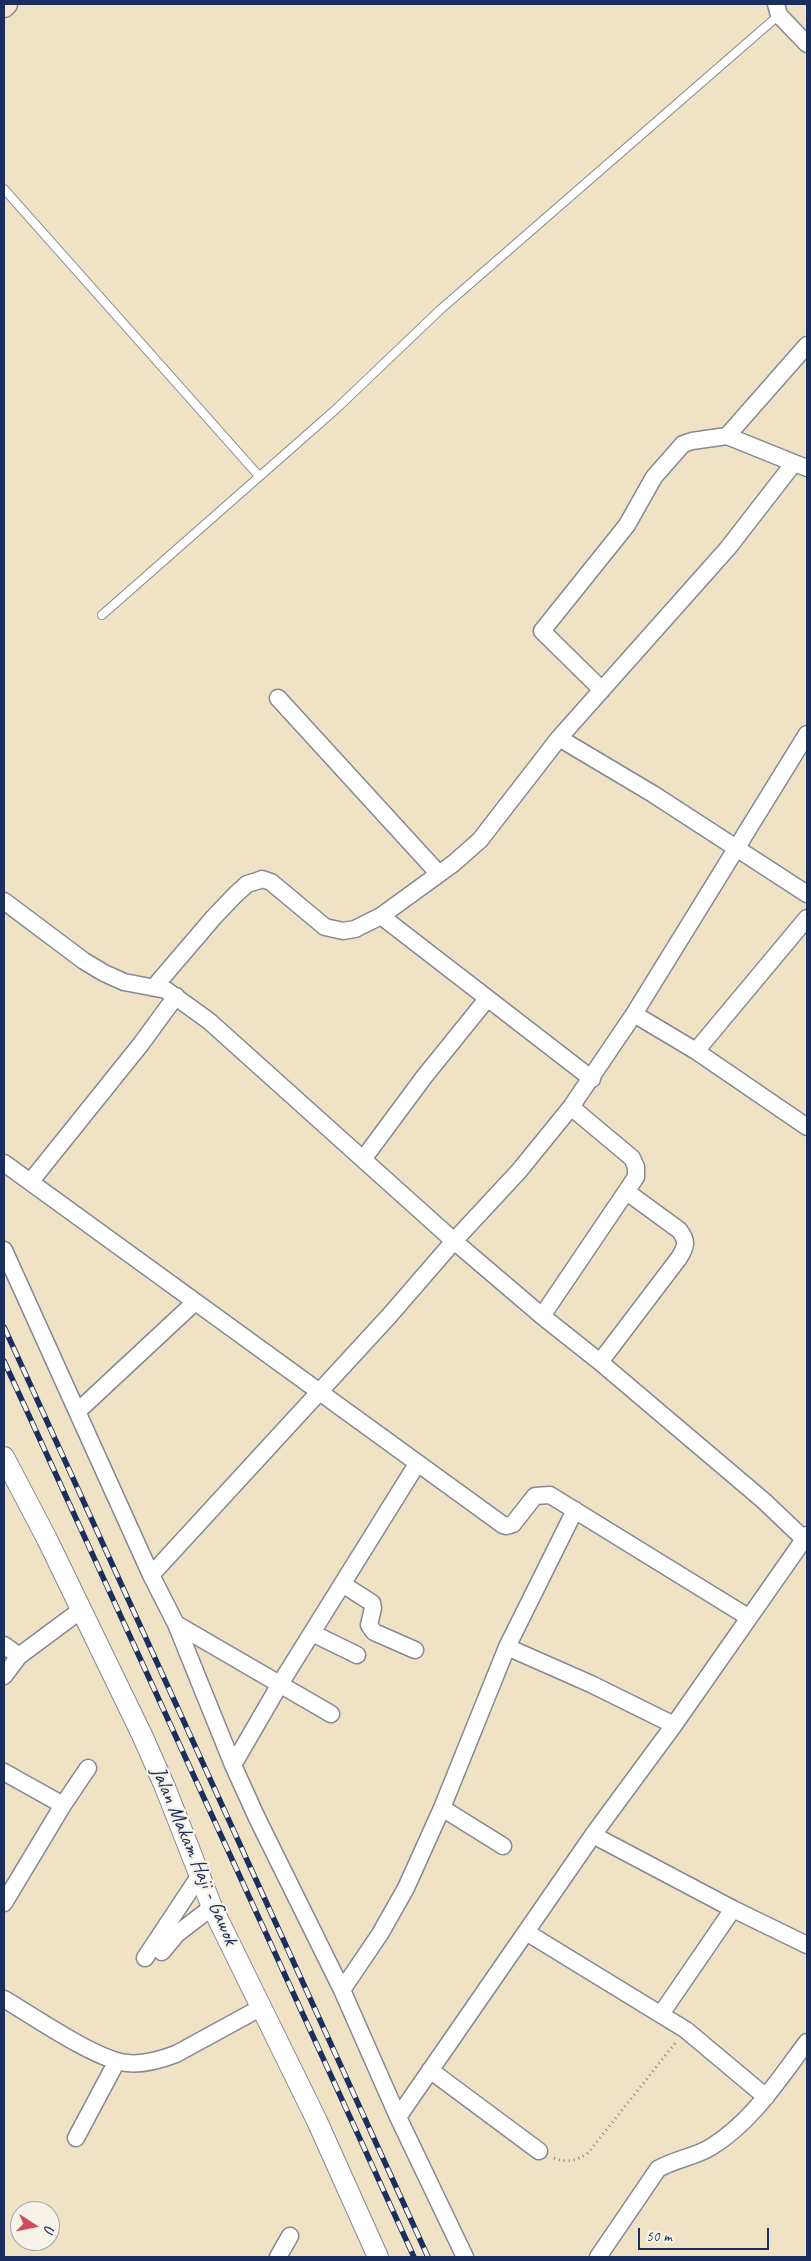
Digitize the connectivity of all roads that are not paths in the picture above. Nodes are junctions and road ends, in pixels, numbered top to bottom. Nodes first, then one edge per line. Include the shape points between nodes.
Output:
1 (777, 10) edge
2 (807, 44) edge
3 (4, 189) edge
4 (807, 345) edge
5 (727, 436) junction
6 (801, 466) edge
7 (259, 476) junction
8 (102, 615) dead end
9 (602, 690) junction
10 (278, 698) dead end
11 (807, 734) edge
12 (559, 738) junction
13 (737, 847) junction
14 (439, 874) junction
15 (807, 894) edge
16 (4, 901) edge
17 (382, 916) junction
18 (807, 918) edge
19 (155, 986) junction
20 (176, 996) junction
21 (486, 999) junction
22 (634, 1014) junction
23 (696, 1051) junction
24 (592, 1079) junction
25 (572, 1107) junction
26 (807, 1127) edge
27 (364, 1158) junction
28 (4, 1163) edge
29 (31, 1181) junction
30 (627, 1192) junction
31 (454, 1240) junction
32 (4, 1250) edge
33 (194, 1303) junction
34 (542, 1316) junction
35 (600, 1362) junction
36 (320, 1391) junction
37 (78, 1412) junction
38 (4, 1457) edge
39 (418, 1464) junction
40 (575, 1510) junction
41 (806, 1539) edge
42 (151, 1575) junction
43 (344, 1585) junction
44 (81, 1610) junction
45 (748, 1617) junction
46 (176, 1624) junction
47 (312, 1632) junction
48 (4, 1645) edge
49 (507, 1647) junction
50 (415, 1650) dead end
51 (19, 1656) junction
52 (357, 1656) dead end
53 (4, 1676) edge
54 (280, 1684) junction
55 (331, 1714) dead end
56 (674, 1725) junction
57 (233, 1765) junction
58 (88, 1768) dead end
59 (4, 1772) edge
60 (62, 1805) junction
61 (442, 1808) junction
62 (593, 1835) junction
63 (503, 1846) dead end
64 (200, 1875) junction
65 (4, 1903) edge
66 (212, 1907) junction
67 (733, 1909) junction
68 (526, 1932) junction
69 (807, 1945) edge
70 (162, 1952) dead end
71 (145, 1958) dead end
72 (342, 1990) junction
73 (4, 1999) edge
74 (262, 2007) junction
75 (662, 2014) junction
76 (807, 2042) edge
77 (117, 2061) junction
78 (430, 2070) junction
79 (766, 2097) junction
80 (398, 2117) junction
81 (76, 2138) dead end
82 (540, 2151) road end
83 (290, 2236) dead end
84 (278, 2257) edge
85 (378, 2257) edge
86 (465, 2257) edge
87 (598, 2257) edge

1 - 2 street
1 - 7 lane
3 - 7 lane
4 - 5 street
5 - 6 street
5 - 9 street via 683,444 654,476 627,525 543,627 543,634
6 - 9 street
7 - 8 lane
9 - 12 street
10 - 14 street
11 - 13 street
12 - 13 street
12 - 14 street via 480,840
13 - 15 street
13 - 22 street
14 - 17 street
16 - 19 street via 104,973 124,982
17 - 19 street via 355,929 333,931 315,920 271,882 262,879 247,884 214,917
17 - 21 street
18 - 23 street
19 - 20 street
20 - 27 street via 209,1021
20 - 29 street
21 - 24 street
21 - 27 street
22 - 23 street
22 - 24 street
23 - 26 street
24 - 25 street
25 - 30 street via 635,1162 636,1177
25 - 31 street via 519,1171
27 - 31 street
28 - 29 street
29 - 33 street
30 - 34 street
30 - 35 street via 679,1230 685,1236 686,1244 679,1258
31 - 34 street
31 - 36 street
32 - 37 street
33 - 36 street
33 - 37 street
34 - 35 street
35 - 41 street
36 - 39 street
36 - 42 street
37 - 42 street
38 - 44 street, Jalan Makam Haji - Gawok
39 - 40 street via 506,1526 512,1524 536,1496 550,1495
39 - 43 street
40 - 45 street
40 - 49 street
41 - 45 street
42 - 46 street
43 - 47 street
43 - 50 street via 372,1603 369,1625 374,1632
44 - 51 street
44 - 64 street, Jalan Makam Haji - Gawok via 165,1787
45 - 56 street
46 - 54 street
46 - 57 street
47 - 52 street
47 - 54 street
48 - 51 street
49 - 56 street
49 - 61 street
51 - 53 street
54 - 55 street
54 - 57 street
56 - 62 street
57 - 72 street
58 - 60 street
59 - 60 street
60 - 65 street
61 - 63 street
61 - 72 street via 406,1888
62 - 67 street
62 - 68 street
64 - 66 street, Jalan Makam Haji - Gawok
64 - 71 street
66 - 70 street via 177,1934
66 - 74 street, Jalan Makam Haji - Gawok
67 - 69 street
67 - 75 street
68 - 75 street
68 - 78 street
72 - 80 street
73 - 77 street
74 - 77 street via 163,2059 135,2064
74 - 85 street, Jalan Makam Haji - Gawok
75 - 79 street
76 - 79 street
77 - 81 street
78 - 80 street
78 - 82 street
79 - 87 street via 728,2136 710,2148 658,2169
80 - 86 street
83 - 84 street

